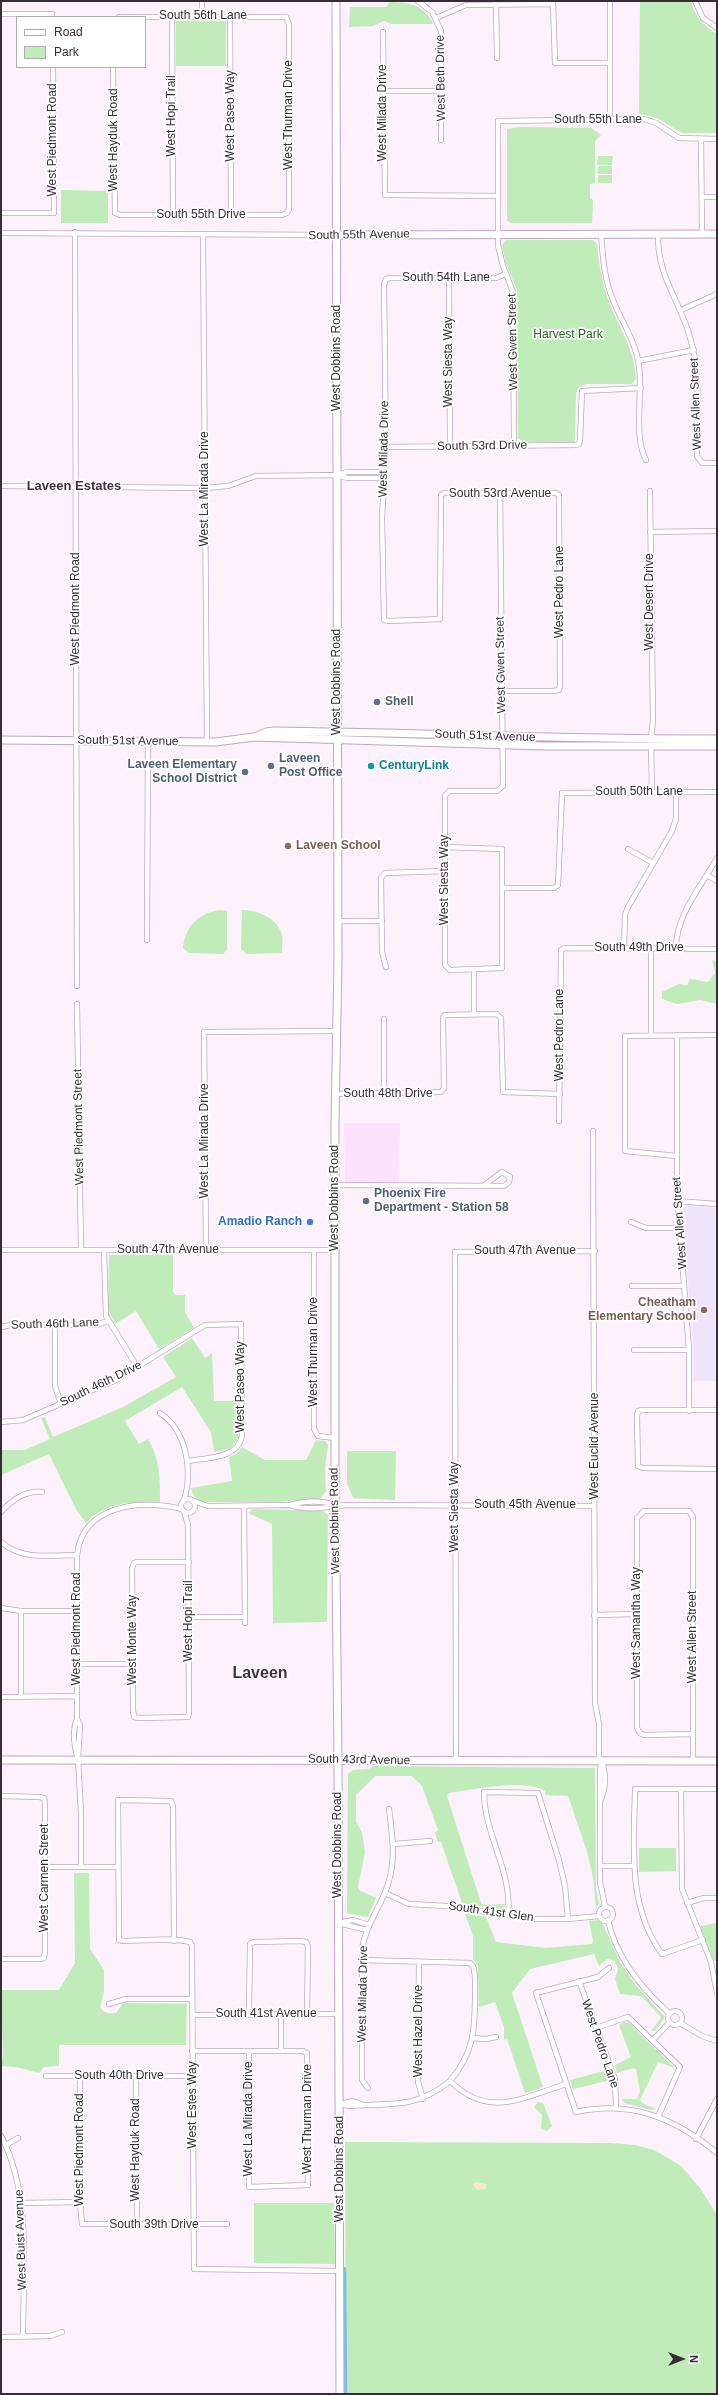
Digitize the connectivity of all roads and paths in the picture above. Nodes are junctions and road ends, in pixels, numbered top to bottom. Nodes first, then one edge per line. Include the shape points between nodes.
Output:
1 (202, 1) edge
2 (336, 1) edge
3 (418, 1) edge
4 (610, 1) edge
5 (695, 1) edge
6 (553, 2) edge
7 (496, 4) junction
8 (1, 14) edge
9 (52, 15) edge
10 (146, 16) edge
11 (172, 16) junction
12 (202, 16) junction
13 (230, 16) junction
14 (286, 17) joint
15 (436, 18) junction
16 (717, 28) edge
17 (383, 32) dead end
18 (497, 58) dead end
19 (610, 63) junction
20 (53, 68) edge
21 (114, 68) edge
22 (383, 91) junction
23 (441, 91) junction
24 (610, 119) junction
25 (498, 121) joint
26 (717, 139) edge
27 (441, 140) dead end
28 (701, 140) junction
29 (498, 196) junction
30 (702, 197) junction
31 (717, 197) edge
32 (1, 213) edge
33 (115, 213) joint
34 (287, 213) joint
35 (173, 215) junction
36 (231, 215) junction
37 (75, 232) junction
38 (1, 233) edge
39 (498, 234) junction
40 (601, 234) junction
41 (658, 234) junction
42 (702, 234) junction
43 (717, 234) edge
44 (203, 236) junction
45 (336, 236) junction
46 (505, 274) junction
47 (449, 278) junction
48 (386, 279) joint
49 (717, 294) edge
50 (681, 310) junction
51 (694, 350) junction
52 (638, 360) junction
53 (641, 388) junction
54 (514, 446) junction
55 (386, 447) junction
56 (450, 447) junction
57 (646, 460) dead end
58 (717, 463) edge
59 (384, 472) junction
60 (337, 475) junction
61 (384, 478) junction
62 (1, 486) edge
63 (76, 486) junction
64 (205, 488) junction
65 (650, 491) dead end
66 (500, 493) junction
67 (559, 495) joint
68 (717, 531) edge
69 (650, 532) junction
70 (440, 619) joint
71 (501, 691) junction
72 (337, 735) junction
73 (450, 735) junction
74 (717, 739) edge
75 (1, 740) edge
76 (76, 740) junction
77 (148, 741) junction
78 (413, 741) junction
79 (503, 741) junction
80 (207, 742) junction
81 (651, 742) junction
82 (717, 746) edge
83 (652, 792) junction
84 (676, 792) junction
85 (717, 792) edge
86 (446, 793) joint
87 (445, 847) junction
88 (628, 849) dead end
89 (717, 858) edge
90 (653, 863) junction
91 (445, 871) junction
92 (707, 876) junction
93 (717, 881) edge
94 (503, 888) junction
95 (338, 921) junction
96 (382, 921) junction
97 (147, 940) dead end
98 (624, 948) junction
99 (651, 948) junction
100 (676, 948) junction
101 (717, 949) edge
102 (561, 950) joint
103 (386, 967) dead end
104 (474, 970) junction
105 (77, 986) dead end
106 (77, 1004) dead end
107 (474, 1014) junction
108 (384, 1019) dead end
109 (336, 1031) junction
110 (651, 1035) junction
111 (677, 1035) junction
112 (717, 1035) edge
113 (335, 1094) junction
114 (384, 1094) junction
115 (560, 1094) junction
116 (560, 1121) dead end
117 (593, 1132) dead end
118 (677, 1156) junction
119 (335, 1185) junction
120 (483, 1186) junction
121 (677, 1201) junction
122 (717, 1204) edge
123 (631, 1222) dead end
124 (680, 1228) junction
125 (1, 1250) edge
126 (81, 1250) junction
127 (104, 1250) junction
128 (206, 1250) junction
129 (314, 1250) junction
130 (335, 1250) junction
131 (595, 1251) junction
132 (455, 1252) joint
133 (632, 1286) dead end
134 (684, 1286) junction
135 (108, 1321) junction
136 (241, 1324) joint
137 (55, 1325) junction
138 (1, 1327) edge
139 (634, 1350) dead end
140 (689, 1350) junction
141 (138, 1368) junction
142 (61, 1404) junction
143 (717, 1410) edge
144 (689, 1411) junction
145 (160, 1413) dead end
146 (1, 1422) edge
147 (335, 1438) junction
148 (187, 1461) junction
149 (717, 1469) edge
150 (188, 1486) junction
151 (42, 1492) dead end
152 (183, 1501) junction
153 (193, 1501) junction
154 (335, 1505) junction
155 (455, 1505) junction
156 (170, 1506) junction
157 (208, 1506) junction
158 (244, 1506) junction
159 (594, 1506) junction
160 (183, 1510) junction
161 (192, 1511) junction
162 (1, 1512) edge
163 (692, 1513) joint
164 (188, 1525) junction
165 (1, 1542) edge
166 (77, 1555) junction
167 (188, 1562) junction
168 (1, 1608) edge
169 (21, 1611) junction
170 (77, 1611) junction
171 (637, 1614) junction
172 (594, 1615) junction
173 (189, 1617) junction
174 (244, 1617) junction
175 (245, 1623) dead end
176 (77, 1664) junction
177 (133, 1664) junction
178 (21, 1696) junction
179 (77, 1696) junction
180 (1, 1697) edge
181 (134, 1717) joint
182 (693, 1734) junction
183 (78, 1759) junction
184 (1, 1760) edge
185 (338, 1760) junction
186 (456, 1761) junction
187 (601, 1761) junction
188 (693, 1761) junction
189 (717, 1761) edge
190 (681, 1789) junction
191 (717, 1789) edge
192 (1, 1796) edge
193 (389, 1809) dead end
194 (430, 1841) dead end
195 (394, 1844) junction
196 (600, 1866) junction
197 (634, 1866) junction
198 (45, 1867) junction
199 (81, 1867) junction
200 (117, 1867) junction
201 (385, 1894) junction
202 (717, 1898) edge
203 (687, 1903) junction
204 (605, 1906) junction
205 (508, 1915) junction
206 (599, 1916) junction
207 (568, 1919) junction
208 (608, 1920) junction
209 (338, 1923) junction
210 (368, 1928) junction
211 (703, 1940) junction
212 (174, 1941) junction
213 (1, 1959) edge
214 (361, 1960) junction
215 (419, 1962) junction
216 (609, 1968) dead end
217 (579, 1981) junction
218 (717, 1993) edge
219 (192, 1999) junction
220 (109, 2004) dead end
221 (669, 2013) junction
222 (307, 2014) junction
223 (339, 2014) junction
224 (192, 2015) junction
225 (249, 2015) junction
226 (281, 2015) junction
227 (670, 2023) junction
228 (680, 2023) junction
229 (596, 2028) junction
230 (496, 2037) dead end
231 (472, 2038) junction
232 (653, 2040) junction
233 (717, 2041) edge
234 (192, 2051) junction
235 (249, 2051) junction
236 (281, 2051) junction
237 (46, 2076) dead end
238 (80, 2076) junction
239 (136, 2076) junction
240 (192, 2076) junction
241 (450, 2081) junction
242 (566, 2084) junction
243 (368, 2088) dead end
244 (423, 2099) junction
245 (717, 2099) edge
246 (340, 2104) junction
247 (616, 2108) junction
248 (658, 2117) junction
249 (1, 2136) edge
250 (18, 2138) dead end
251 (696, 2139) junction
252 (6, 2145) junction
253 (717, 2153) edge
254 (308, 2186) joint
255 (80, 2202) junction
256 (21, 2203) junction
257 (82, 2224) joint
258 (227, 2224) dead end
259 (136, 2225) junction
260 (194, 2225) junction
261 (339, 2271) junction
262 (62, 2332) dead end
263 (23, 2336) junction
264 (1, 2337) edge
265 (340, 2394) edge

1 - 12 street
2 - 45 main road, West Dobbins Road
3 - 15 street
4 - 19 street
5 - 16 street via 703,18
6 - 7 street
6 - 19 street via 555,63
7 - 15 street via 466,5
7 - 18 street
8 - 9 street
10 - 11 street, South 56th Lane
11 - 12 street, South 56th Lane
11 - 35 street, West Hopi Trail
12 - 13 street, South 56th Lane
13 - 14 street, South 56th Lane
13 - 36 street, West Paseo Way
14 - 34 street, West Thurman Drive via 289,24
15 - 23 street, West Beth Drive via 441,31
17 - 22 street, West Milada Drive
19 - 24 street
20 - 32 street, West Piedmont Road via 54,213
21 - 33 street, West Hayduk Road
22 - 23 street
22 - 29 street, West Milada Drive via 385,195
23 - 27 street, West Beth Drive
24 - 25 street, South 55th Lane
24 - 28 street, South 55th Lane via 644,119 656,123 679,138
25 - 29 street, West Gwen Street
26 - 28 street, South 55th Lane
28 - 30 street
29 - 39 street, West Gwen Street
30 - 31 street
30 - 42 street
33 - 35 street, South 55th Drive
34 - 36 street, South 55th Drive
35 - 36 street, South 55th Drive
37 - 38 street, South 55th Avenue
37 - 44 street, South 55th Avenue
37 - 63 street, West Piedmont Road
39 - 40 main road, South 55th Avenue
39 - 45 main road, South 55th Avenue
39 - 46 street, West Gwen Street via 499,252
40 - 41 main road, South 55th Avenue
40 - 52 street via 603,264 609,288 630,333
41 - 42 main road, South 55th Avenue
41 - 50 street, West Allen Street via 661,268
42 - 43 main road, South 55th Avenue
44 - 45 street, South 55th Avenue
44 - 64 street, West La Mirada Drive
45 - 60 main road, West Dobbins Road
46 - 47 street, South 54th Lane via 496,278
46 - 54 street, West Gwen Street via 513,292
47 - 48 street, South 54th Lane
47 - 56 street, West Siesta Way
48 - 55 street, West Milada Drive
49 - 50 street
50 - 51 street, West Allen Street
51 - 52 street
51 - 58 street, West Allen Street via 697,372 698,461
52 - 53 street
53 - 54 street, South 53rd Drive via 582,391 579,444
53 - 57 street via 641,446
54 - 56 street, South 53rd Drive
55 - 56 street, South 53rd Drive
55 - 59 street, West Milada Drive
59 - 60 street via 347,472
59 - 61 street, West Milada Drive
60 - 61 street via 347,478
60 - 64 street via 256,476 228,486
60 - 72 main road, West Dobbins Road
61 - 70 street, West Milada Drive via 384,620
62 - 63 street
63 - 64 street
63 - 76 street, West Piedmont Road
64 - 80 street, West La Mirada Drive
65 - 69 street, West Desert Drive
66 - 67 street, South 53rd Avenue
66 - 70 street, South 53rd Avenue via 441,495
66 - 71 street, West Gwen Street
67 - 71 street, West Pedro Lane via 559,690
68 - 69 street
69 - 81 street, West Desert Drive
71 - 79 street, West Gwen Street
72 - 73 main road, South 51st Avenue
72 - 78 main road, South 51st Avenue
72 - 80 main road, South 51st Avenue via 266,732 254,737
72 - 95 main road, West Dobbins Road
73 - 78 main road via 420,737
73 - 79 main road, South 51st Avenue
74 - 81 main road, South 51st Avenue
75 - 76 main road, South 51st Avenue
76 - 77 main road, South 51st Avenue
76 - 105 street, West Piedmont Road
77 - 80 main road, South 51st Avenue
77 - 97 street
78 - 79 main road, South 51st Avenue
79 - 81 main road, South 51st Avenue
79 - 86 street, West Gwen Street via 501,789
81 - 82 main road, South 51st Avenue
81 - 83 street, West Desert Drive
83 - 84 street, South 50th Lane
83 - 94 street, South 50th Lane via 562,792 558,885 554,888
84 - 85 street, South 50th Lane
84 - 90 street via 675,825
86 - 87 street, West Siesta Way
87 - 91 street, West Siesta Way
87 - 94 street via 502,849
88 - 90 street
89 - 92 street
90 - 98 street via 625,915
91 - 96 street via 385,873 382,878
91 - 104 street, West Siesta Way via 446,968
92 - 93 street
92 - 100 street via 680,923
94 - 104 street via 502,968
95 - 96 street
95 - 109 main road, West Dobbins Road
96 - 103 street via 382,952
98 - 99 street, South 49th Drive
98 - 102 street, South 49th Drive
99 - 100 street, South 49th Drive
99 - 110 street
100 - 101 street, South 49th Drive
102 - 115 street, West Pedro Lane
104 - 107 street
106 - 126 street, West Piedmont Street
107 - 114 street, South 48th Drive via 445,1015 443,1018 444,1088 441,1092
107 - 115 street via 500,1016 503,1092
108 - 114 street
109 - 113 main road, West Dobbins Road
109 - 128 street, West La Mirada Drive via 204,1032
110 - 111 street
110 - 118 street via 625,1036 625,1151
111 - 112 street
111 - 118 street, West Allen Street
113 - 114 street, South 48th Drive
113 - 119 main road, West Dobbins Road
115 - 116 street, West Pedro Lane
117 - 131 street, West Euclid Avenue
118 - 121 street, West Allen Street
119 - 120 street
119 - 130 main road, West Dobbins Road
120 - 120 street via 504,1186 510,1182 510,1177 502,1172
121 - 122 street
121 - 124 street, West Allen Street
123 - 124 street via 646,1228
124 - 134 street, West Allen Street
125 - 126 street, South 47th Avenue
126 - 127 street, South 47th Avenue
127 - 128 street, South 47th Avenue
127 - 135 street via 105,1310
128 - 129 street, South 47th Avenue
129 - 130 street, South 47th Avenue
129 - 147 street, West Thurman Drive via 314,1429 318,1436
130 - 147 main road, West Dobbins Road
131 - 132 street, South 47th Avenue
131 - 159 street, West Euclid Avenue
132 - 155 street, West Siesta Way
133 - 134 street
134 - 140 street, West Allen Street
135 - 137 street, South 46th Lane via 96,1325
135 - 141 street
136 - 141 street, South 46th Drive via 206,1325
136 - 148 street, West Paseo Way via 242,1435 239,1444 227,1454
137 - 138 street, South 46th Lane
137 - 142 street via 55,1386
139 - 140 street
140 - 144 street, West Allen Street
141 - 142 street, South 46th Drive
142 - 146 street, South 46th Drive via 23,1420
143 - 144 street
144 - 149 street via 638,1411 638,1466
145 - 148 street, West Hopi Trail via 174,1425
147 - 154 main road, West Dobbins Road
148 - 150 street, West Hopi Trail
150 - 152 street, West Hopi Trail
150 - 153 street, West Hopi Trail
151 - 162 street via 27,1492
152 - 153 street
152 - 156 street
152 - 160 street, West Hopi Trail
153 - 157 street, South 45th Avenue
153 - 161 street, West Hopi Trail via 195,1506
154 - 155 street, South 45th Avenue
154 - 158 street, South 45th Avenue via 326,1508 299,1508 290,1505
154 - 185 main road, West Dobbins Road
155 - 159 street, South 45th Avenue
155 - 186 street, West Siesta Way
156 - 160 street
156 - 166 street, West Piedmont Road via 124,1506 112,1509 95,1520 81,1539
157 - 158 street, South 45th Avenue
157 - 161 street, South 45th Avenue
158 - 174 street
159 - 172 street, West Euclid Avenue
160 - 161 street
160 - 164 street, West Hopi Trail
161 - 164 street, West Hopi Trail
163 - 171 street, West Samantha Way via 639,1513
163 - 182 street, West Allen Street
164 - 167 street, West Hopi Trail
165 - 166 street via 26,1556
166 - 170 street, West Piedmont Road
167 - 173 street, West Hopi Trail
167 - 177 street, West Monte Way via 134,1563
168 - 169 street
169 - 170 street
169 - 178 street
170 - 176 street, West Piedmont Road
171 - 172 street
171 - 182 street, West Samantha Way via 637,1728 644,1735
172 - 187 street, West Euclid Avenue via 595,1703
173 - 174 street
173 - 181 street, West Hopi Trail via 188,1717
174 - 175 street
176 - 177 street
176 - 179 street, West Piedmont Road
177 - 181 street, West Monte Way
178 - 179 street
178 - 180 street
179 - 183 street, West Piedmont Road via 77,1719 74,1725
182 - 188 street, West Allen Street
183 - 184 main road, South 43rd Avenue
183 - 185 main road, South 43rd Avenue
183 - 199 street, West Piedmont Road
185 - 186 main road, South 43rd Avenue
185 - 209 main road, West Dobbins Road
186 - 187 main road, South 43rd Avenue
187 - 188 main road, South 43rd Avenue
187 - 196 street, West Euclid Avenue via 604,1769 604,1792 601,1799
188 - 189 main road, South 43rd Avenue
190 - 191 street
190 - 197 street via 635,1789
190 - 203 street via 681,1876
192 - 198 street, West Carmen Street via 44,1798
193 - 195 street, West Milada Drive
194 - 195 street
195 - 201 street, West Milada Drive via 393,1865
196 - 197 street
196 - 204 street, West Euclid Avenue
197 - 211 street via 638,1901 644,1923 662,1954
198 - 199 street
198 - 213 street, West Carmen Street via 44,1958
199 - 200 street
200 - 212 street via 119,1940
200 - 212 street via 118,1800 171,1801
201 - 205 street, South 41st Glen via 409,1904 447,1906
201 - 210 street, West Milada Drive
202 - 203 street via 704,1898
203 - 211 street
204 - 206 street via 600,1910
204 - 208 street, West Euclid Avenue via 612,1911 612,1917
205 - 207 street, South 41st Glen via 534,1919
205 - 207 street via 510,1899 489,1829 484,1808 484,1792 538,1793 559,1860 565,1886
206 - 207 street, South 41st Glen
206 - 208 street via 603,1920
208 - 221 street, West Euclid Avenue via 628,1967 642,1987
209 - 210 street via 353,1920
209 - 223 main road, West Dobbins Road
210 - 214 street, West Milada Drive
211 - 218 street
212 - 219 street, West Estes Way via 190,1942
214 - 215 street
214 - 243 street, West Milada Drive via 362,2080
215 - 231 street via 470,1963 473,1966 475,2027
215 - 244 street, West Hazel Drive via 418,2082
216 - 217 street via 598,1977
217 - 229 street, West Pedro Lane
217 - 242 street via 536,1993
219 - 220 street via 126,2000
219 - 224 street, West Estes Way
221 - 227 street via 667,2017
221 - 228 street, West Euclid Avenue via 676,2010 680,2013
222 - 223 street, South 41st Avenue
222 - 225 street via 306,1942 254,1942 250,1944
222 - 226 street, South 41st Avenue
223 - 246 main road, West Dobbins Road
224 - 225 street, South 41st Avenue
224 - 234 street, West Estes Way
225 - 226 street, South 41st Avenue
226 - 236 street
227 - 228 street
227 - 232 street
228 - 233 street
229 - 232 street via 628,2017
229 - 247 street, West Pedro Lane via 615,2080
230 - 231 street
231 - 241 street via 463,2064
232 - 248 street via 680,2067
234 - 235 street
234 - 240 street, West Estes Way
235 - 236 street
235 - 254 street, West La Mirada Drive via 249,2187
236 - 254 street, West Thurman Drive via 307,2053
237 - 238 street, South 40th Drive
238 - 239 street, South 40th Drive
238 - 255 street, West Piedmont Road
239 - 240 street, South 40th Drive
239 - 259 street, West Hayduk Road
240 - 260 street, West Estes Way
241 - 242 street via 467,2096 496,2104
241 - 244 street
242 - 247 street via 576,2112
244 - 246 street via 395,2104 347,2107
245 - 251 street
246 - 261 main road, West Dobbins Road
247 - 248 street via 641,2111
248 - 251 street via 675,2124
249 - 252 street, West Buist Avenue
250 - 252 street
251 - 253 street
252 - 256 street, West Buist Avenue via 14,2165
255 - 256 street
255 - 257 street, West Piedmont Road
256 - 263 street, West Buist Avenue
257 - 259 street, South 39th Drive
258 - 260 street, South 39th Drive
259 - 260 street, South 39th Drive
260 - 261 street, West Estes Way via 194,2269
261 - 265 main road, West Dobbins Road
262 - 263 street via 50,2336
263 - 264 street

